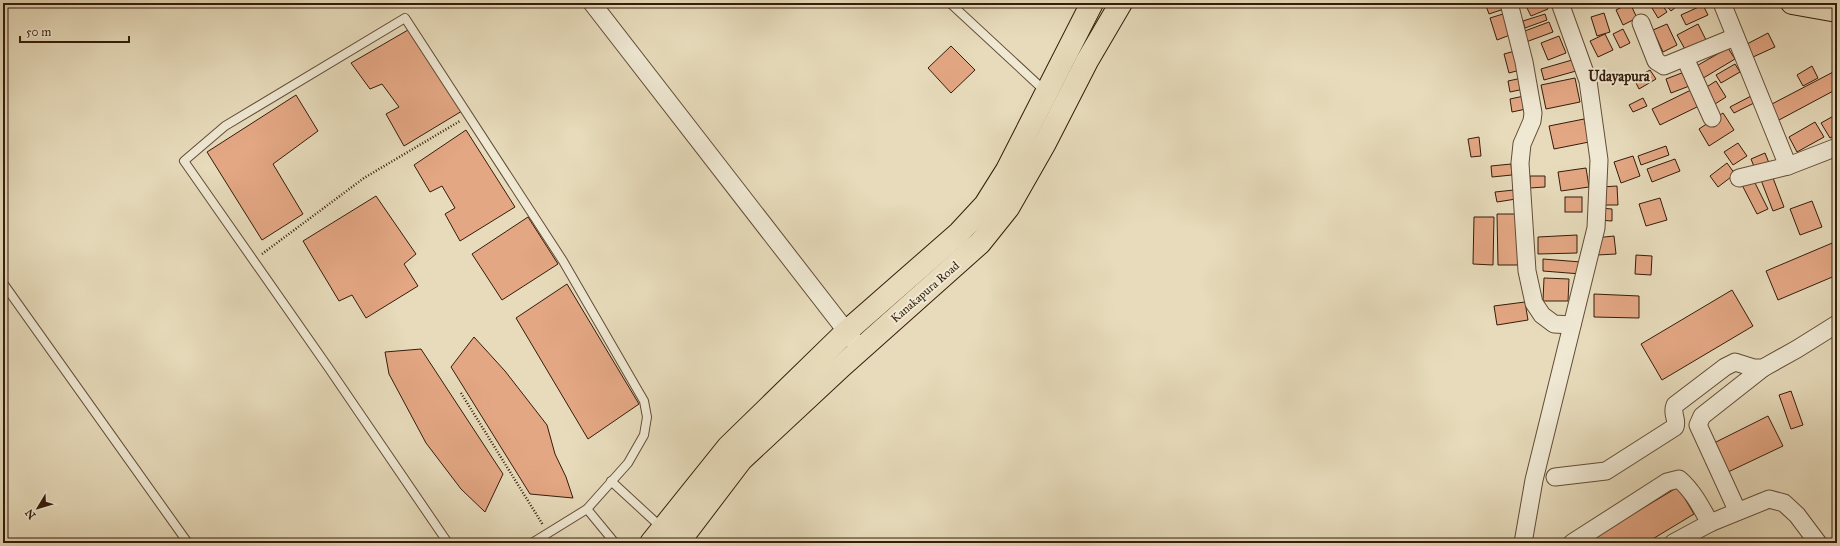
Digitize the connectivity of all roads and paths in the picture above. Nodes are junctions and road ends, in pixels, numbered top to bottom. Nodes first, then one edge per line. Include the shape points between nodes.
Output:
1 (592, 3) edge
2 (950, 3) edge
3 (1092, 3) edge
4 (1121, 3) edge
5 (1509, 3) edge
6 (1560, 3) edge
7 (1722, 3) edge
8 (1792, 3) edge
9 (1837, 11) edge
10 (1641, 23) dead end
11 (1735, 37) junction
12 (1685, 58) junction
13 (1046, 92) junction
14 (469, 116) junction
15 (1712, 118) dead end
16 (1837, 147) edge
17 (1788, 166) junction
18 (1016, 174) junction
19 (1739, 178) dead end
20 (254, 260) junction
21 (3, 283) edge
22 (1837, 324) edge
23 (1572, 325) junction
24 (846, 332) junction
25 (861, 349) junction
26 (1763, 368) junction
27 (460, 393) dead end
28 (1555, 477) dead end
29 (611, 481) junction
30 (587, 508) junction
31 (1737, 510) junction
32 (1710, 523) junction
33 (548, 533) junction
34 (664, 538) edge
35 (188, 543) edge
36 (448, 543) edge
37 (532, 543) edge
38 (615, 543) edge
39 (1523, 543) edge
40 (1572, 543) edge
41 (1673, 543) edge
42 (1818, 543) edge

1 - 24 street
2 - 13 lane
3 - 13 highway, Kanakapura Road
4 - 18 highway, Kanakapura Road via 1087,61 1045,143
5 - 23 street via 1524,62 1533,113 1522,144 1520,163 1527,271 1534,303 1542,315 1554,324
6 - 23 street via 1588,81 1599,160 1596,228
7 - 11 street
8 - 9 highway
10 - 12 street via 1656,61 1664,66
11 - 12 street
11 - 17 street
12 - 15 street
13 - 18 highway, Kanakapura Road
14 - 20 path via 364,178
14 - 20 lane via 405,18 224,126 184,161
14 - 29 lane via 563,261 644,401 648,417 644,435 628,463
16 - 17 street
17 - 19 street
18 - 24 highway, Kanakapura Road via 959,233
18 - 25 highway, Kanakapura Road via 1008,208 980,243
20 - 36 lane
21 - 35 lane
22 - 26 street
23 - 39 street via 1534,480
24 - 25 street
24 - 34 highway, Kanakapura Road via 728,447
25 - 34 highway, Kanakapura Road via 741,460
26 - 28 street via 1735,362 1725,367 1675,404 1673,415 1676,424 1672,429 1606,471
26 - 31 street via 1702,416 1698,425
27 - 33 path
29 - 30 lane
29 - 34 lane
30 - 33 lane
30 - 38 lane
31 - 32 street
31 - 42 street via 1769,498 1784,503 1806,525
32 - 40 street via 1699,501 1679,479 1667,482
32 - 41 street
33 - 37 lane

